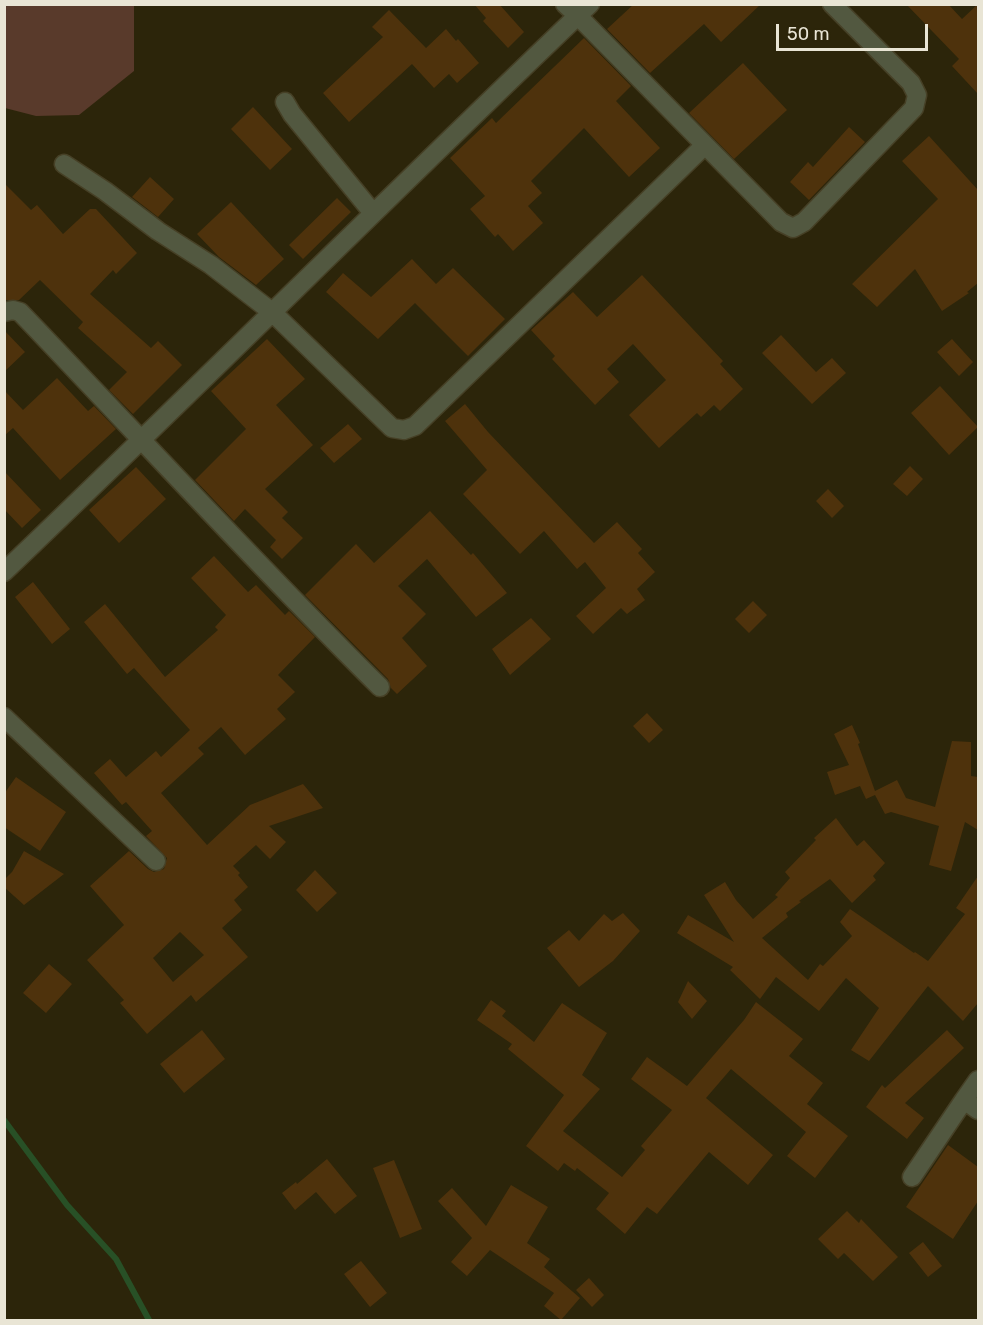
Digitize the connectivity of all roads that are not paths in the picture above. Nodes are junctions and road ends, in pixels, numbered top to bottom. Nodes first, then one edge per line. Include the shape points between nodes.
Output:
1 (859, 4) edge
2 (577, 8) edge
3 (839, 11) edge
4 (285, 102) dead end
5 (705, 145) junction
6 (64, 164) dead end
7 (373, 213) junction
8 (4, 312) edge
9 (272, 312) junction
10 (142, 440) junction
11 (4, 572) edge
12 (380, 687) dead end
13 (4, 717) edge
14 (156, 861) dead end
15 (978, 1080) edge
16 (971, 1105) edge
17 (912, 1177) dead end

1 - 3 street
2 - 5 street
2 - 7 street
3 - 5 street via 910,83 917,95 914,108 804,222 793,228 781,222
4 - 7 street
5 - 9 street via 415,426 404,430 392,428
6 - 9 street
7 - 9 street
8 - 10 street via 20,312
9 - 10 street
10 - 11 street
10 - 12 street via 226,532
13 - 14 street
15 - 16 street
16 - 17 street

